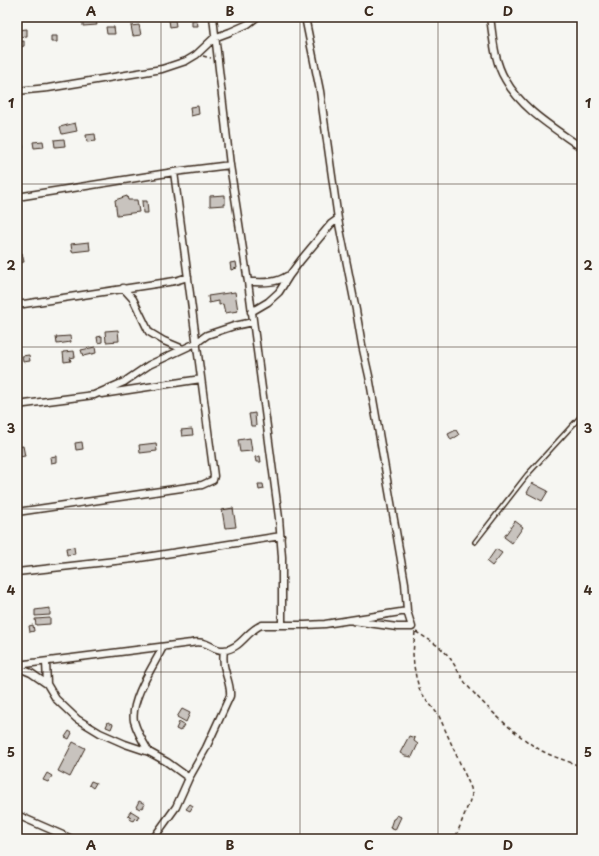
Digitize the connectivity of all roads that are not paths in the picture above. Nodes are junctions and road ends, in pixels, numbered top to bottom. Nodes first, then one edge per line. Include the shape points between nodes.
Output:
1 (213, 17) edge
2 (258, 17) edge
3 (305, 17) edge
4 (490, 17) edge
5 (214, 38) junction
6 (17, 91) edge
7 (582, 148) edge
8 (230, 165) junction
9 (174, 172) junction
10 (17, 197) edge
11 (338, 218) junction
12 (289, 276) junction
13 (188, 277) junction
14 (248, 282) junction
15 (123, 288) junction
16 (17, 305) edge
17 (252, 312) junction
18 (253, 322) junction
19 (196, 343) junction
20 (183, 349) junction
21 (201, 379) junction
22 (94, 395) junction
23 (17, 405) edge
24 (582, 415) edge
25 (17, 512) edge
26 (281, 536) junction
27 (475, 542) dead end
28 (17, 572) edge
29 (408, 611) junction
30 (353, 620) junction
31 (282, 625) junction
32 (163, 646) junction
33 (224, 650) junction
34 (46, 662) junction
35 (17, 666) edge
36 (47, 684) junction
37 (149, 752) junction
38 (189, 778) junction
39 (17, 815) edge
40 (72, 839) edge
41 (153, 839) edge

1 - 5 street
2 - 5 street via 248,24
3 - 11 street via 320,91
4 - 7 street via 496,56 504,78 519,100
5 - 6 street via 186,61 162,69
5 - 8 street
8 - 9 street
8 - 14 street
9 - 10 street
9 - 13 street
11 - 12 street
11 - 29 street via 385,463
12 - 14 street via 268,283
12 - 17 street via 279,292
13 - 15 street
13 - 19 street
14 - 17 street
15 - 16 street
15 - 20 street via 133,299 149,332
17 - 18 street
18 - 19 street via 234,326
18 - 26 street
19 - 20 street
19 - 21 street
20 - 22 street via 149,365 124,382
21 - 22 street
21 - 25 street via 214,476 212,482
22 - 23 street
24 - 27 lane via 527,475
26 - 28 street via 133,559
26 - 31 street
29 - 30 street
29 - 30 street via 412,627
30 - 31 street via 305,626
31 - 33 street via 256,627 240,643
32 - 33 street via 198,642
32 - 34 street
32 - 37 street via 136,698 134,710 134,721
33 - 38 street via 224,669 231,689 230,696
34 - 35 street
34 - 36 street
35 - 36 street
36 - 37 street via 56,699 77,719 100,733
37 - 38 street
38 - 41 street via 176,807
39 - 40 street

